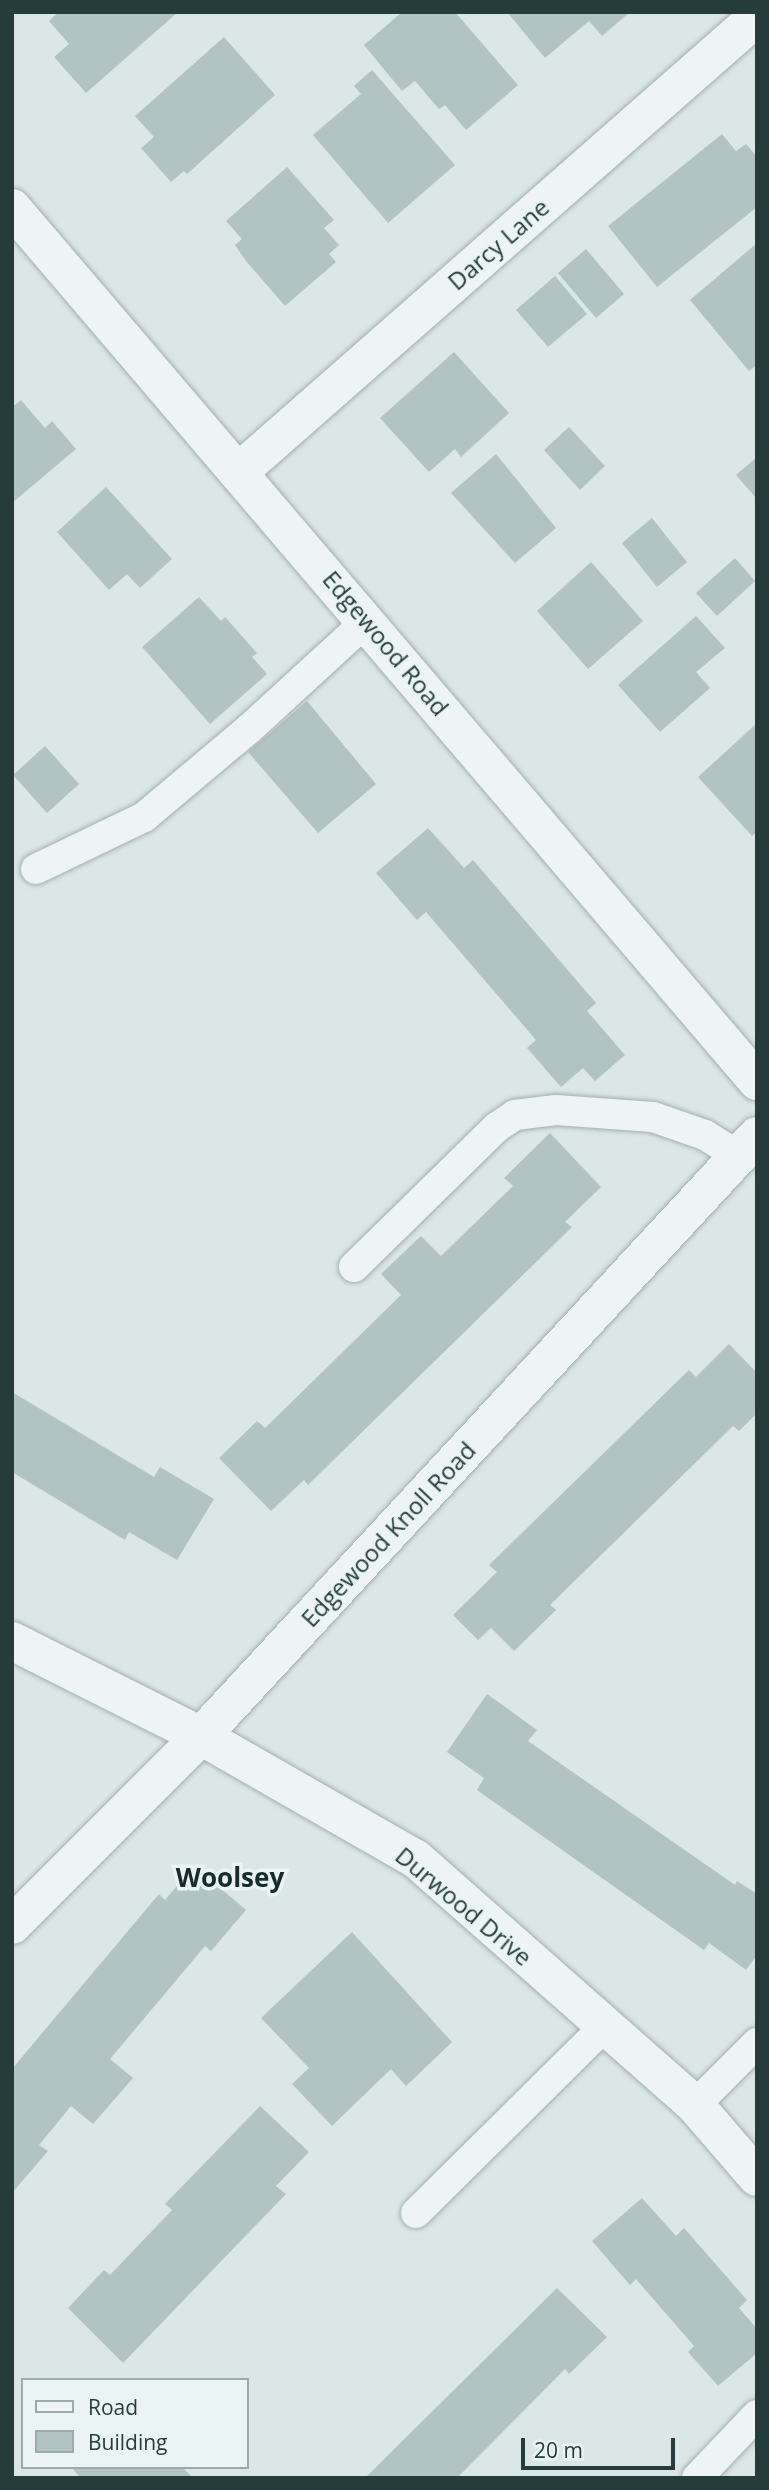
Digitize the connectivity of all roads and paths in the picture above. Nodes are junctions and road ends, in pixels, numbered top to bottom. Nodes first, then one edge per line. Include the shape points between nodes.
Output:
1 (757, 17) edge
2 (12, 208) edge
3 (240, 471) junction
4 (367, 621) junction
5 (36, 869) dead end
6 (757, 1081) edge
7 (747, 1146) edge
8 (355, 1268) dead end
9 (12, 1641) edge
10 (201, 1735) junction
11 (12, 1925) edge
12 (605, 2026) junction
13 (757, 2043) edge
14 (695, 2105) junction
15 (757, 2177) edge
16 (416, 2213) dead end
17 (757, 2415) edge
18 (697, 2478) edge

1 - 3 street, Darcy Lane
2 - 3 street, Edgewood Road
3 - 4 street, Edgewood Road
4 - 5 lane via 144,817
4 - 6 street, Edgewood Road
7 - 8 lane via 653,1117 556,1110 515,1115 496,1127
7 - 10 street, Edgewood Knoll Road
9 - 10 street, Durwood Drive
10 - 11 street, Edgewood Knoll Road
10 - 12 street, Durwood Drive via 416,1859
12 - 14 street, Durwood Drive
12 - 16 lane
13 - 14 lane
14 - 15 street, Durwood Drive
17 - 18 lane

